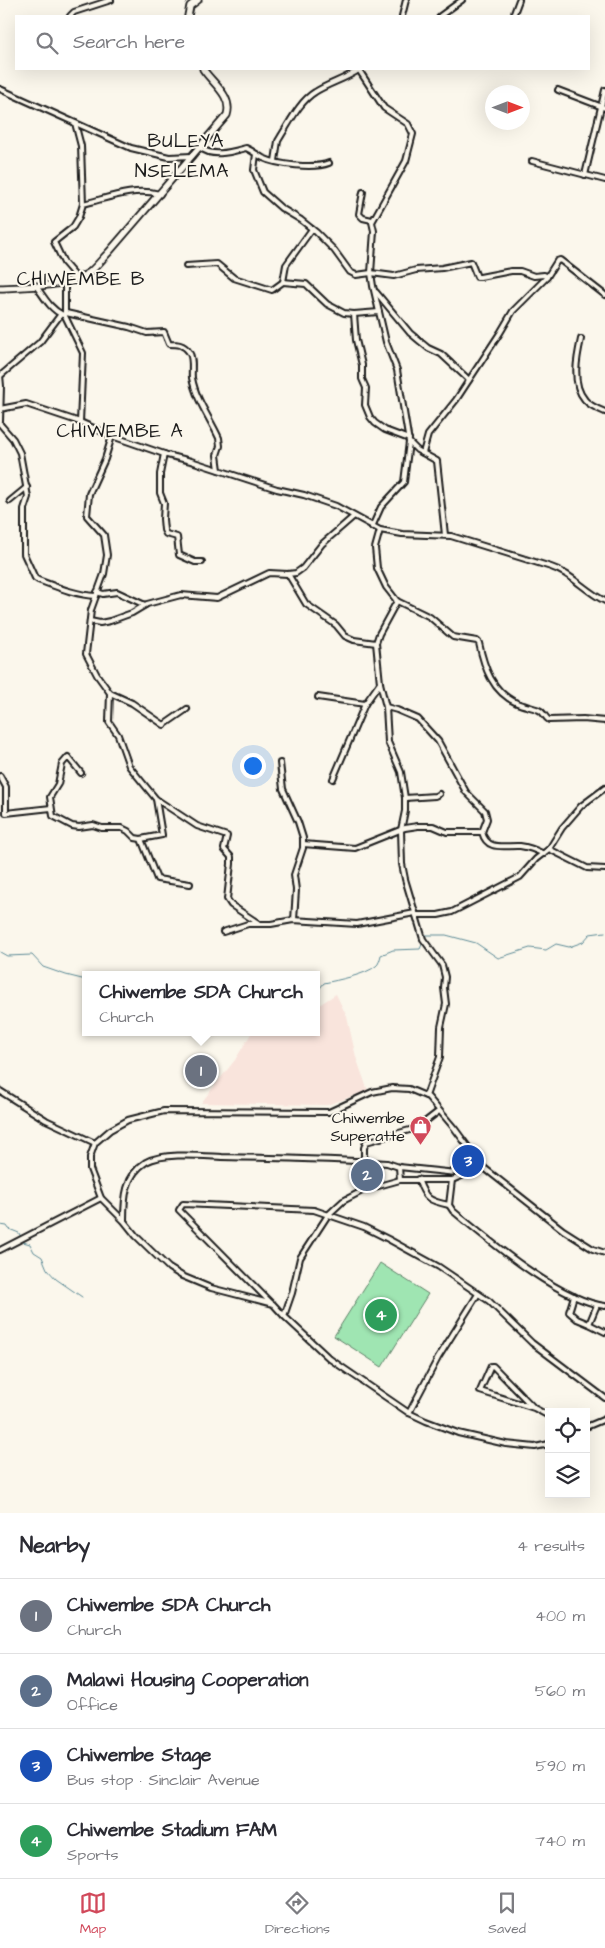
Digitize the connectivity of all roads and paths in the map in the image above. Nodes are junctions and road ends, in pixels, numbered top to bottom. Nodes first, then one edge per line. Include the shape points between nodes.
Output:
1 (111, 0) edge
2 (185, 0) edge
3 (198, 0) edge
4 (406, 0) edge
5 (462, 0) edge
6 (519, 0) edge
7 (190, 6) junction
8 (71, 15) edge
9 (188, 15) edge
10 (402, 15) edge
11 (441, 15) edge
12 (513, 15) edge
13 (204, 70) edge
14 (357, 70) edge
15 (360, 70) edge
16 (0, 90) edge
17 (558, 90) dead end
18 (605, 90) edge
19 (600, 106) junction
20 (605, 108) edge
21 (75, 123) junction
22 (199, 147) junction
23 (256, 154) junction
24 (192, 156) junction
25 (275, 161) junction
26 (532, 161) dead end
27 (329, 163) dead end
28 (585, 175) junction
29 (605, 180) edge
30 (363, 192) dead end
31 (160, 194) junction
32 (83, 204) junction
33 (372, 220) junction
34 (312, 229) junction
35 (186, 266) dead end
36 (372, 273) junction
37 (547, 277) junction
38 (77, 278) junction
39 (65, 281) junction
40 (283, 282) junction
41 (36, 285) junction
42 (373, 286) junction
43 (0, 288) edge
44 (605, 295) edge
45 (379, 312) junction
46 (64, 314) junction
47 (354, 314) junction
48 (581, 339) dead end
49 (0, 375) edge
50 (469, 380) junction
51 (0, 409) edge
52 (605, 412) edge
53 (80, 422) junction
54 (0, 423) edge
55 (112, 436) junction
56 (409, 440) junction
57 (423, 453) junction
58 (164, 454) junction
59 (219, 470) junction
60 (27, 487) junction
61 (10, 501) dead end
62 (353, 517) junction
63 (372, 527) junction
64 (380, 530) junction
65 (445, 535) junction
66 (202, 562) dead end
67 (288, 574) junction
68 (96, 594) junction
69 (397, 601) junction
70 (605, 601) edge
71 (145, 605) junction
72 (90, 622) junction
73 (376, 643) junction
74 (380, 683) junction
75 (110, 693) junction
76 (318, 697) dead end
77 (366, 704) junction
78 (386, 707) junction
79 (187, 709) dead end
80 (605, 721) edge
81 (280, 763) dead end
82 (81, 773) dead end
83 (0, 776) edge
84 (333, 779) dead end
85 (605, 788) edge
86 (439, 794) dead end
87 (405, 798) junction
88 (156, 799) junction
89 (51, 808) junction
90 (401, 830) junction
91 (482, 832) junction
92 (141, 839) junction
93 (303, 844) junction
94 (549, 849) junction
95 (544, 854) junction
96 (605, 869) edge
97 (190, 884) dead end
98 (416, 914) junction
99 (294, 920) junction
100 (258, 923) junction
101 (223, 932) dead end
102 (0, 1091) edge
103 (426, 1096) junction
104 (439, 1111) junction
105 (95, 1144) junction
106 (364, 1162) junction
107 (399, 1167) junction
108 (483, 1167) junction
109 (468, 1174) junction
110 (418, 1179) junction
111 (400, 1180) junction
112 (452, 1180) junction
113 (101, 1198) junction
114 (449, 1205) junction
115 (328, 1215) junction
116 (124, 1221) junction
117 (0, 1250) edge
118 (605, 1253) edge
119 (478, 1294) junction
120 (574, 1296) junction
121 (273, 1304) junction
122 (597, 1305) junction
123 (605, 1306) edge
124 (284, 1316) junction
125 (589, 1324) junction
126 (605, 1332) edge
127 (605, 1398) edge
128 (534, 1408) junction
129 (409, 1413) junction
130 (545, 1414) edge
131 (605, 1419) edge
132 (590, 1425) edge
133 (545, 1445) edge

1 - 8 street
2 - 7 street
3 - 7 main road
4 - 10 street
5 - 11 street
6 - 12 street
7 - 9 main road
13 - 22 main road via 229,106 227,115
14 - 25 street via 307,98 281,136
15 - 33 street via 384,108 408,124 413,134 406,161
16 - 21 street
17 - 19 street
18 - 19 street
19 - 20 street
19 - 28 street
21 - 24 street via 145,152 169,157
21 - 32 street via 81,146
22 - 23 street via 225,154 246,148
22 - 24 main road
23 - 25 street
23 - 34 street via 254,170 263,192
24 - 31 main road
25 - 27 street via 316,166
26 - 28 street
28 - 29 street
30 - 33 street via 359,214
31 - 32 street via 143,190
31 - 38 main road via 90,272
32 - 38 street via 73,227 54,242
33 - 36 street
34 - 36 street via 334,250 350,272 356,275
34 - 40 street via 286,265
35 - 40 street via 217,264 234,278 269,290
36 - 37 street via 394,276 470,262 476,276 480,277 511,271
36 - 42 street
37 - 44 street via 560,260
37 - 50 street via 513,311
38 - 39 main road
39 - 41 main road
39 - 46 street
40 - 47 street via 306,284 335,310
41 - 43 main road
41 - 46 street via 47,302
42 - 45 street
42 - 50 street via 410,333 441,354
45 - 47 street
45 - 56 street via 397,370
46 - 49 street via 40,342
46 - 53 street via 83,353
46 - 59 street via 147,333 164,332 167,343 186,348 192,358 196,396 219,438
47 - 56 street via 362,379 366,388 365,405 370,417 385,430
48 - 52 street via 578,389 585,401
49 - 51 street
50 - 57 street via 428,435
51 - 53 street via 26,404
51 - 54 street
53 - 55 street
54 - 60 street via 20,453
55 - 58 street
55 - 68 street via 87,501 87,516 106,540 104,574
56 - 57 street
56 - 63 street via 404,482 382,507
57 - 65 street via 437,463
58 - 59 street
58 - 66 street via 160,474 164,531 177,537 179,555
59 - 62 street via 336,506
60 - 61 street
60 - 68 street via 24,554 35,578 78,594
62 - 63 street
62 - 67 street via 322,544 303,568
63 - 64 street
64 - 65 street
64 - 69 street via 375,548 376,568
65 - 70 street via 561,570
67 - 71 street via 274,572 217,598 185,594
67 - 73 street via 306,604 336,625 345,636
68 - 71 street via 117,592
68 - 72 street
69 - 73 street
69 - 80 street via 430,617 454,637 479,643 487,674 511,700 541,711 550,720
71 - 72 street via 110,621
72 - 75 street via 86,654
73 - 74 street
74 - 77 street
74 - 78 street
75 - 79 street via 132,702 164,725
75 - 88 street via 109,722 118,735 130,768
76 - 77 street
77 - 84 street
78 - 87 street via 388,742 401,772
78 - 91 street via 418,719 438,741 466,792 485,811 487,819
81 - 93 street via 283,789 298,822
82 - 89 street via 68,757 65,758 58,784 50,797
83 - 89 street via 6,787 6,813
85 - 94 street via 576,812
86 - 87 street
87 - 90 street
88 - 92 street via 162,835
88 - 100 street via 197,826 227,836 224,849 232,864 226,899
89 - 92 street via 53,816 72,826 121,828
90 - 91 street via 432,826 447,832
90 - 93 street via 355,848
90 - 98 street via 402,864
91 - 95 street via 485,839 496,847 524,847
92 - 97 street via 157,879
93 - 99 street via 294,874
94 - 95 street
94 - 96 street via 587,868
95 - 98 street via 520,877 462,908 446,914
98 - 99 street via 353,925
98 - 103 street via 423,939 443,967 446,1004 441,1027 440,1060
99 - 100 street
100 - 101 street
102 - 105 street via 46,1120
103 - 104 street
103 - 105 street via 406,1088 376,1091 330,1112 158,1112 118,1125
104 - 106 street via 417,1128 366,1142
104 - 108 street
105 - 113 street via 90,1169
106 - 107 street via 389,1163
106 - 116 street via 209,1156 152,1160 140,1167 130,1180 124,1199
107 - 109 street
107 - 111 street
108 - 109 street
108 - 118 street via 563,1230
109 - 112 street
110 - 111 street
110 - 112 street
110 - 114 street via 430,1200
111 - 115 street via 353,1195
112 - 114 street
113 - 116 street
113 - 117 street
114 - 120 street via 502,1251
115 - 119 street via 388,1238
115 - 121 street via 314,1210 271,1207 184,1203 180,1208
115 - 124 street via 298,1262
116 - 121 street via 174,1272 211,1288
119 - 127 street via 495,1305 538,1348
119 - 129 street via 438,1358
120 - 122 street
120 - 125 street via 569,1312
121 - 124 street
122 - 123 street
122 - 125 street
124 - 129 street via 330,1360
125 - 126 street
128 - 128 street via 493,1366 491,1366 480,1391
128 - 130 street
129 - 133 street via 458,1432 506,1444
131 - 132 street

